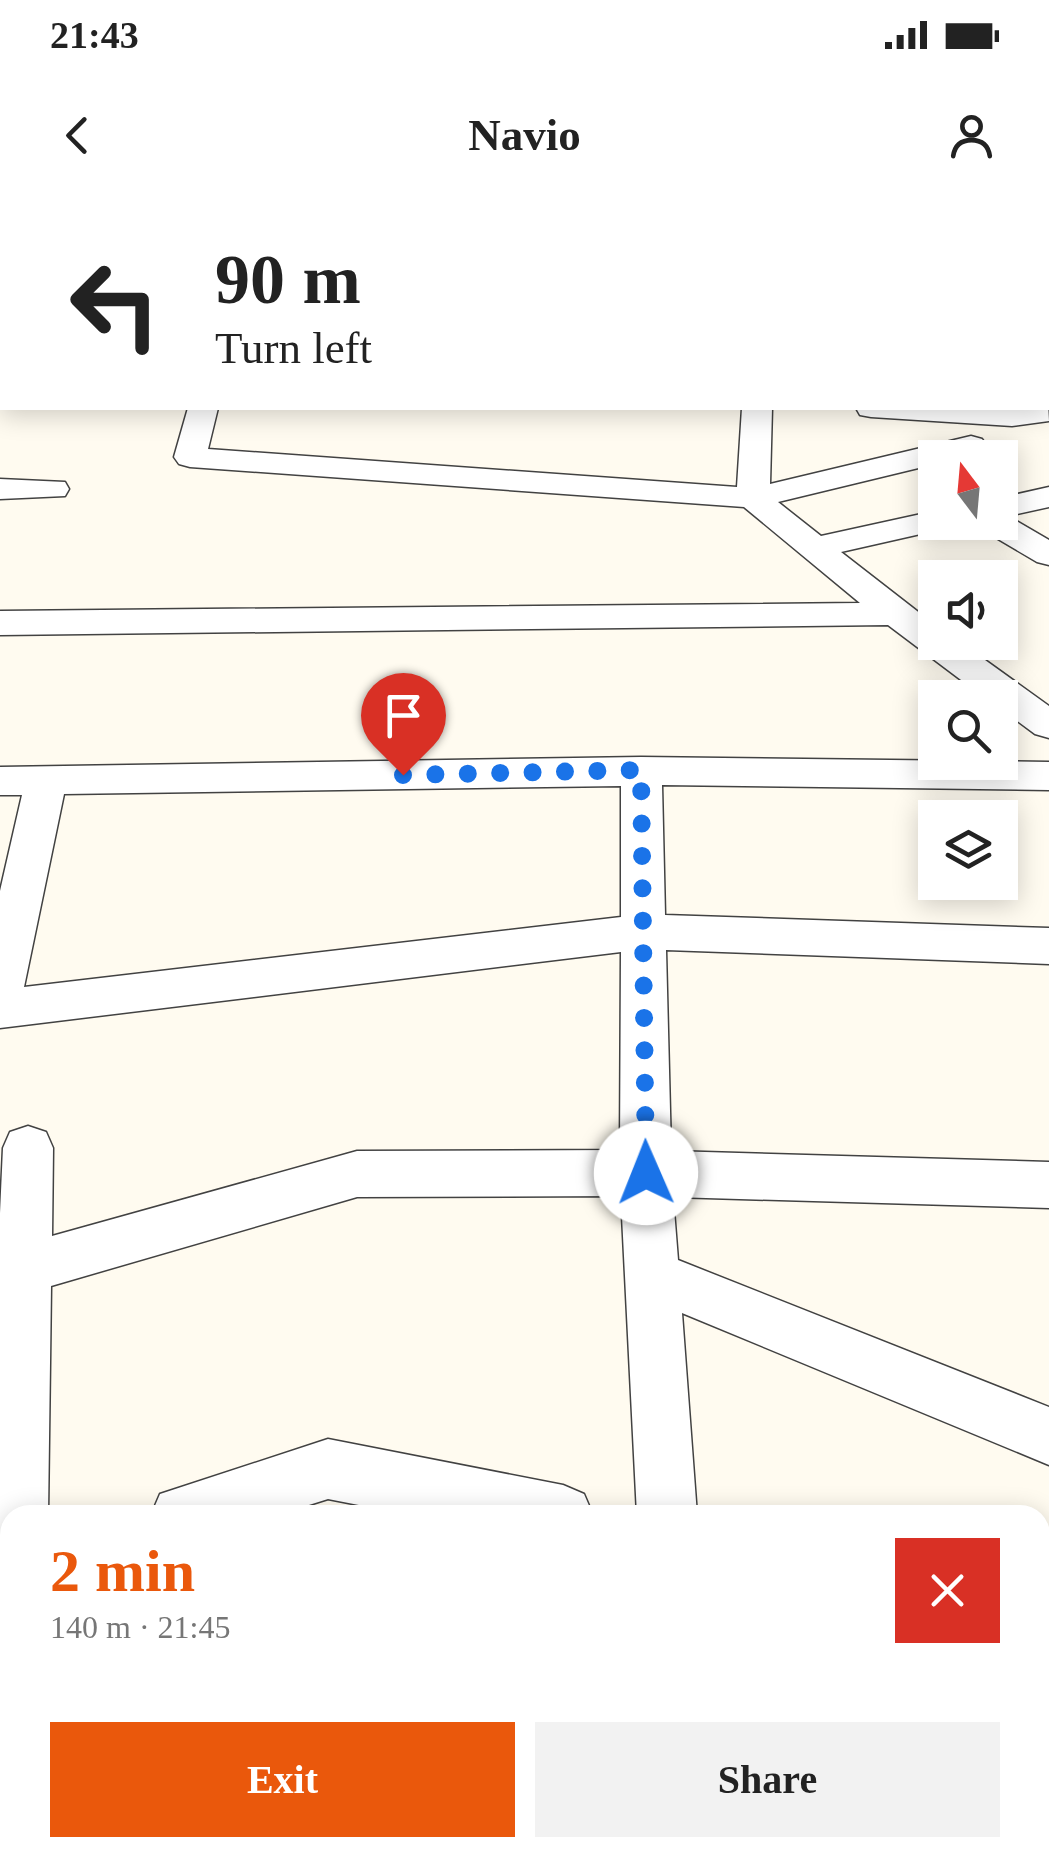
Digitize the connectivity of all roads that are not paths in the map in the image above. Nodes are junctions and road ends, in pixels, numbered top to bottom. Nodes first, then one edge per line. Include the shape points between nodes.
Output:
1 (202, 410) edge
2 (757, 410) edge
3 (902, 410) edge
4 (1049, 412) edge
5 (918, 459) edge
6 (0, 489) edge
7 (53, 489) dead end
8 (1049, 497) edge
9 (753, 498) junction
10 (1018, 504) edge
11 (918, 525) edge
12 (1018, 536) edge
13 (816, 546) junction
14 (1049, 554) edge
15 (896, 614) junction
16 (0, 623) edge
17 (1049, 725) edge
18 (663, 771) junction
19 (1049, 776) edge
20 (0, 781) edge
21 (46, 781) junction
22 (641, 932) junction
23 (1049, 946) edge
24 (0, 992) edge
25 (0, 1010) edge
26 (28, 1148) dead end
27 (646, 1173) junction
28 (1049, 1185) edge
29 (24, 1269) junction
30 (653, 1276) junction
31 (1049, 1436) edge
32 (18, 1505) edge
33 (213, 1505) edge
34 (512, 1505) edge
35 (666, 1505) edge

1 - 9 street via 190,457
2 - 9 street
3 - 4 street via 1012,417
5 - 9 street
6 - 7 street
8 - 10 street
9 - 13 street
11 - 13 street
12 - 14 street
13 - 15 street
15 - 16 street
15 - 17 street
18 - 19 street
18 - 21 street
18 - 22 street
20 - 21 street
21 - 24 street
22 - 23 street
22 - 25 street
22 - 27 street
26 - 29 street
27 - 28 street
27 - 29 street via 357,1174
27 - 30 street
29 - 32 street
30 - 31 street
30 - 35 street
33 - 34 street via 328,1469

